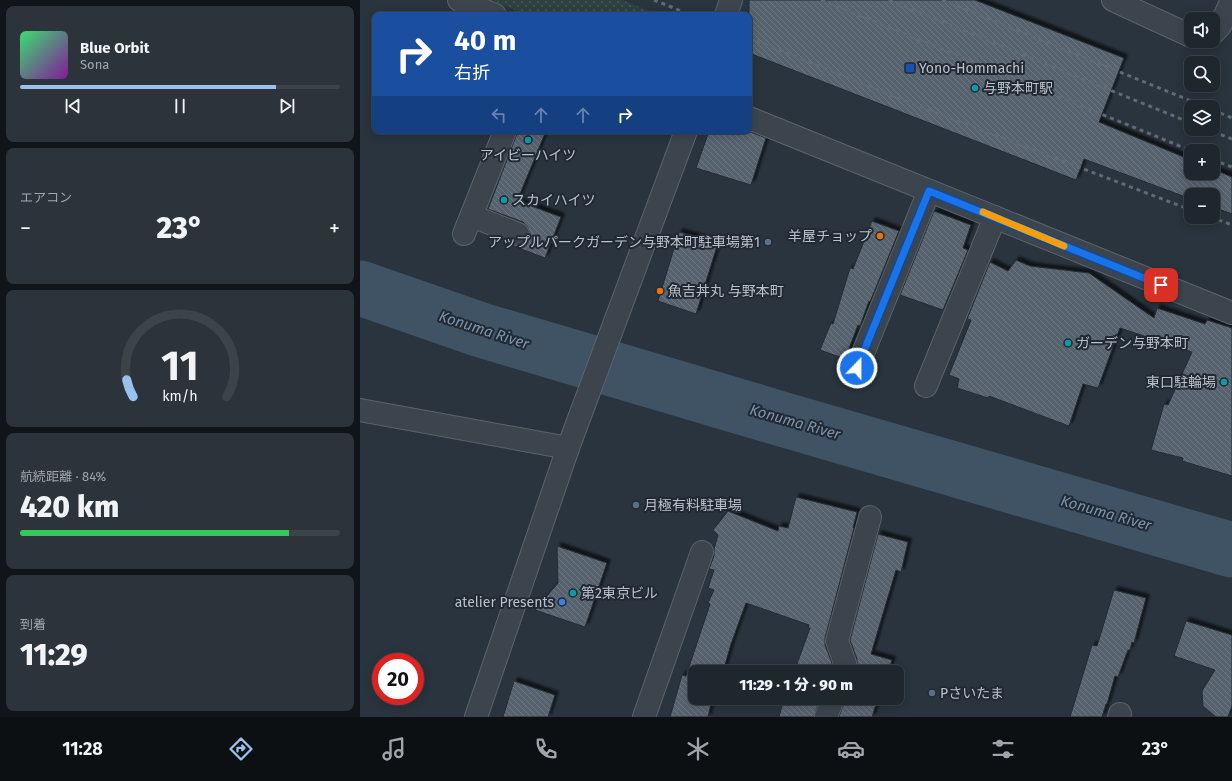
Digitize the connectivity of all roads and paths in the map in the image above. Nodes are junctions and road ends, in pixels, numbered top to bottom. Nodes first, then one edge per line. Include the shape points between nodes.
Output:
1 (459, 0) edge
2 (731, 0) edge
3 (1113, 0) edge
4 (1232, 0) edge
5 (488, 12) edge
6 (727, 12) edge
7 (1220, 26) edge
8 (1184, 33) edge
9 (752, 119) edge
10 (504, 134) edge
11 (685, 134) edge
12 (929, 191) junction
13 (995, 217) junction
14 (518, 234) dead end
15 (1232, 314) edge
16 (857, 368) dead end
17 (926, 386) dead end
18 (360, 410) edge
19 (568, 448) junction
20 (870, 517) dead end
21 (702, 552) dead end
22 (844, 665) edge
23 (830, 705) edge
24 (476, 717) edge
25 (644, 717) edge
26 (826, 717) edge

1 - 5 street
2 - 6 street
3 - 8 street
4 - 7 street
9 - 12 street
10 - 14 street via 468,225
11 - 19 street
12 - 13 street
12 - 16 street
13 - 15 street
13 - 17 street
18 - 19 street
19 - 24 street
20 - 22 street via 837,641
21 - 25 street
23 - 26 street

